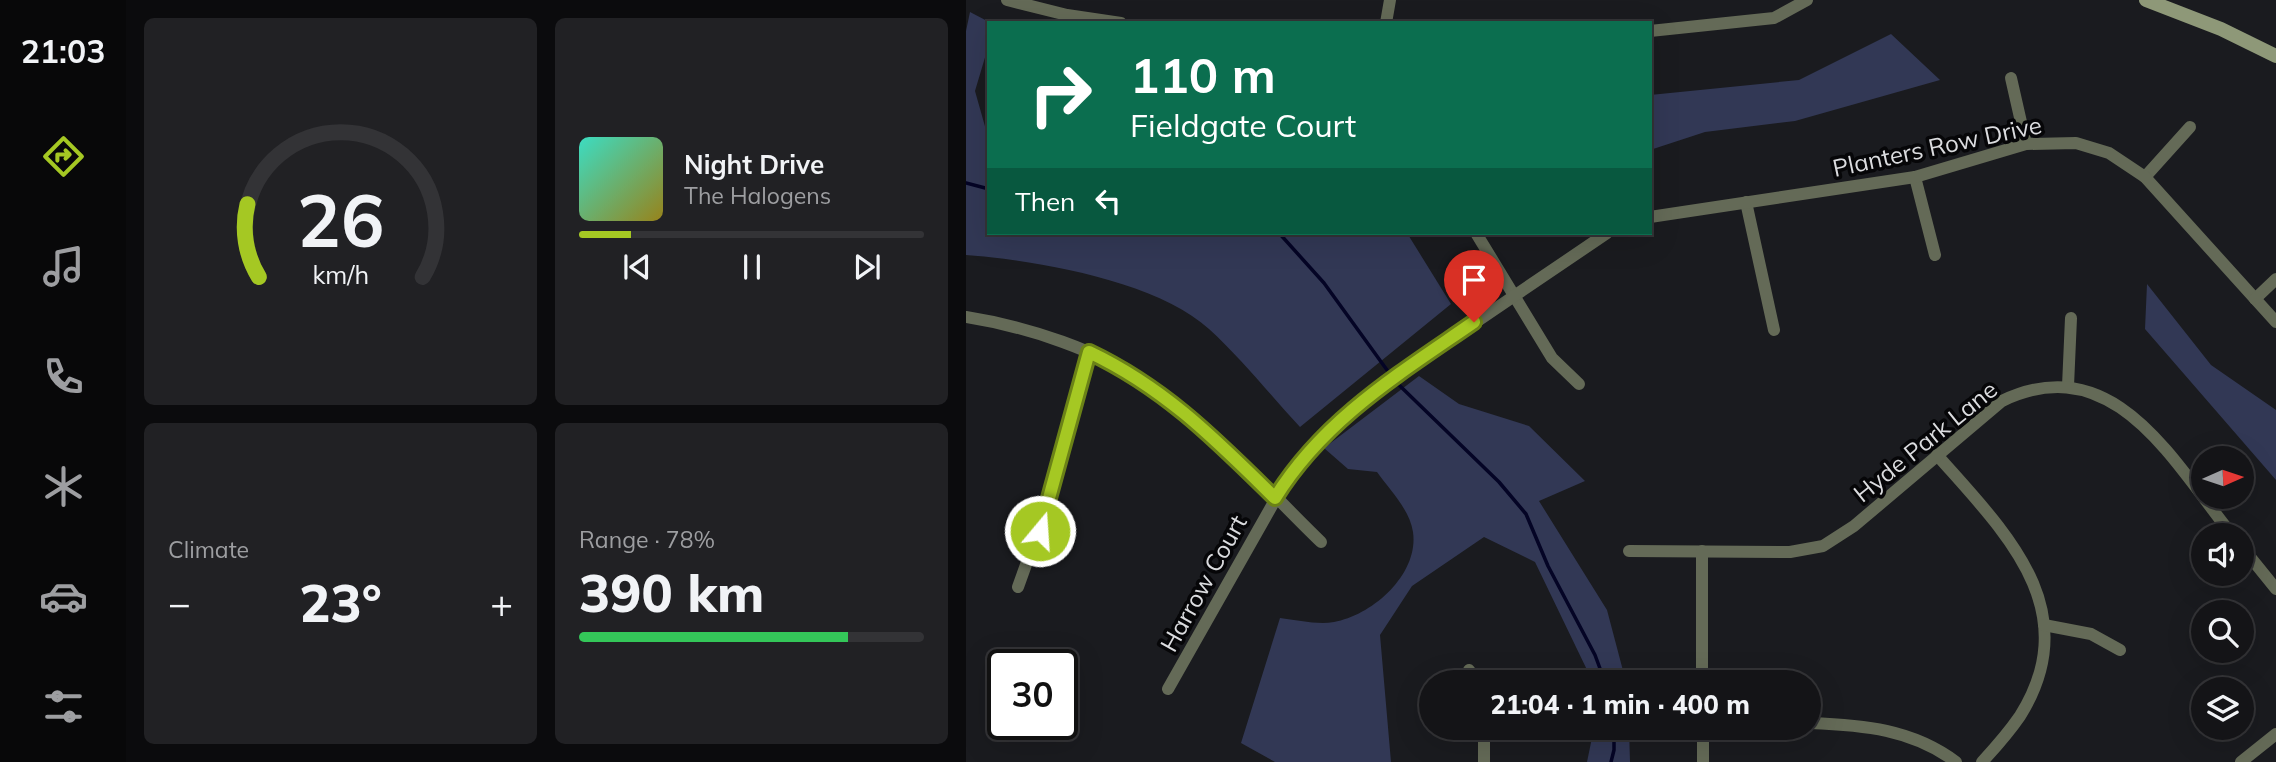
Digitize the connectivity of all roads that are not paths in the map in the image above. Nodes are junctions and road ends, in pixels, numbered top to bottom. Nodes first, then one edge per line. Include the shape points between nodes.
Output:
1 (1007, 0) edge
2 (1070, 0) edge
3 (1390, 0) edge
4 (1807, 0) edge
5 (2146, 0) edge
6 (1066, 19) edge
7 (1094, 21) edge
8 (1387, 21) edge
9 (1652, 31) edge
10 (2276, 56) edge
11 (2011, 78) dead end
12 (2190, 127) dead end
13 (2026, 144) junction
14 (1915, 177) junction
15 (2145, 177) junction
16 (1746, 202) junction
17 (1652, 217) edge
18 (1477, 235) edge
19 (1604, 235) edge
20 (1935, 255) dead end
21 (2276, 279) edge
22 (1514, 294) junction
23 (2255, 299) junction
24 (966, 317) edge
25 (2071, 318) dead end
26 (2276, 322) edge
27 (1774, 330) dead end
28 (1089, 352) junction
29 (1579, 384) dead end
30 (2068, 386) junction
31 (1937, 455) junction
32 (1275, 498) junction
33 (2222, 523) edge
34 (1321, 542) dead end
35 (1629, 551) dead end
36 (1702, 551) junction
37 (2254, 562) edge
38 (1018, 587) dead end
39 (2276, 589) edge
40 (2044, 625) junction
41 (2120, 650) dead end
42 (1702, 670) edge
43 (1168, 689) dead end
44 (1821, 723) edge
45 (2276, 734) edge
46 (1484, 740) edge
47 (1703, 740) edge
48 (1485, 762) edge
49 (1703, 762) edge
50 (1956, 762) edge
51 (1982, 762) edge
52 (2241, 762) edge

1 - 6 street
2 - 6 street
3 - 8 street
4 - 9 street via 1774,18
5 - 10 main road
6 - 7 street
11 - 13 street
12 - 15 street
13 - 14 street, Planters Row Drive
13 - 15 street, Planters Row Drive via 2058,141 2092,147
14 - 16 street, Planters Row Drive
14 - 20 street
15 - 23 street, Planters Row Drive
16 - 17 street, Planters Row Drive
16 - 27 street
18 - 22 street
19 - 22 street
21 - 23 street
22 - 29 street via 1552,358
22 - 32 street via 1343,415 1302,457
23 - 26 street, Planters Row Drive
24 - 28 street
25 - 30 street
28 - 32 street via 1169,399
28 - 38 street via 1051,498
30 - 31 street, Hyde Park Lane via 2039,387 2002,401
30 - 33 street, Hyde Park Lane via 2096,393 2131,413
31 - 36 street, Hyde Park Lane via 1854,526 1823,546 1790,552
31 - 40 street via 2018,550 2039,596
32 - 34 street
32 - 43 street, Harrow Court
35 - 36 street, Hyde Park Lane
36 - 42 street
37 - 39 street
40 - 41 street via 2091,634
40 - 51 street via 2031,695 2018,719
44 - 50 street via 1895,732
45 - 52 street
46 - 48 street
47 - 49 street

